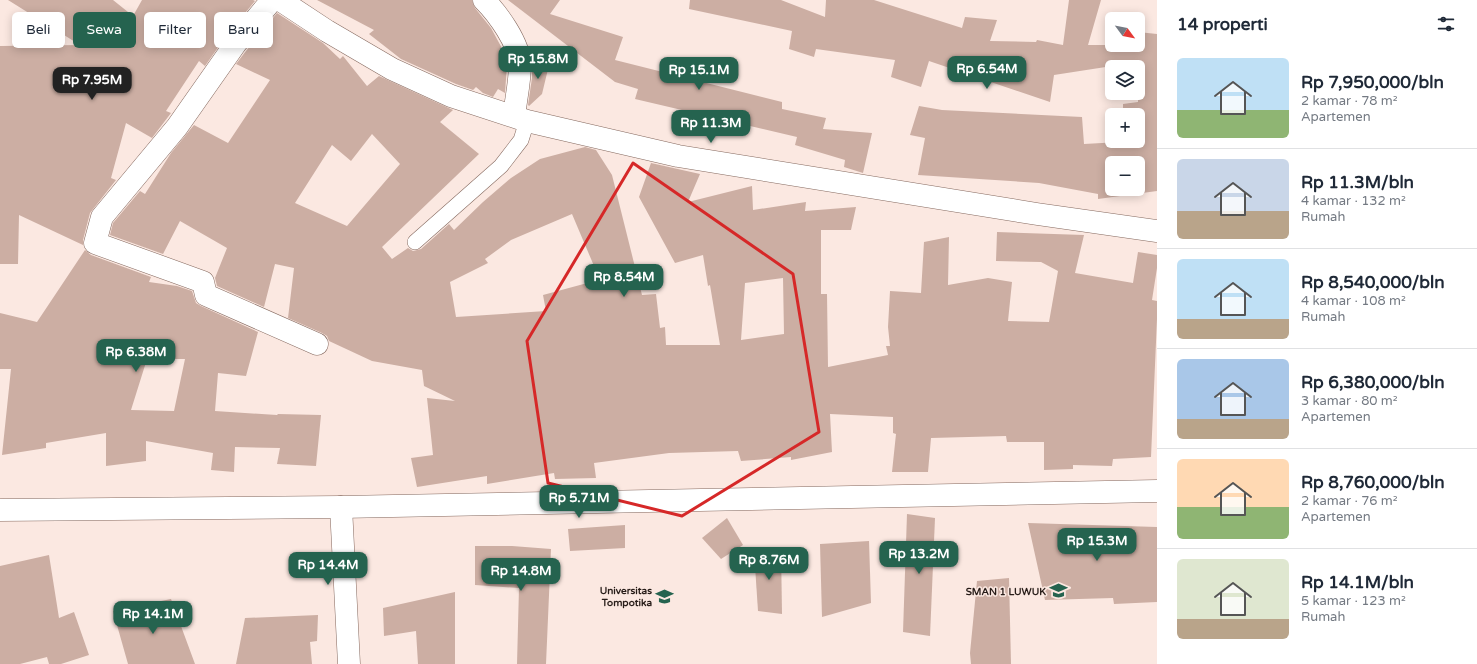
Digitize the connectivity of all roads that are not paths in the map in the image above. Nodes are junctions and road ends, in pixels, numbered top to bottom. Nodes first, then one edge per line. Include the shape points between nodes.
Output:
1 (272, 0) edge
2 (280, 0) edge
3 (484, 0) edge
4 (520, 119) junction
5 (1157, 231) edge
6 (415, 242) dead end
7 (317, 344) dead end
8 (1157, 491) edge
9 (341, 507) junction
10 (0, 510) edge
11 (349, 664) edge

1 - 7 street via 236,43 177,127 102,217 96,243 203,282 206,295
2 - 4 street via 392,69 451,96
3 - 4 street via 514,40 520,63
4 - 5 street via 678,156
4 - 6 lane via 521,140 501,166
8 - 9 street
9 - 10 street
9 - 11 street

